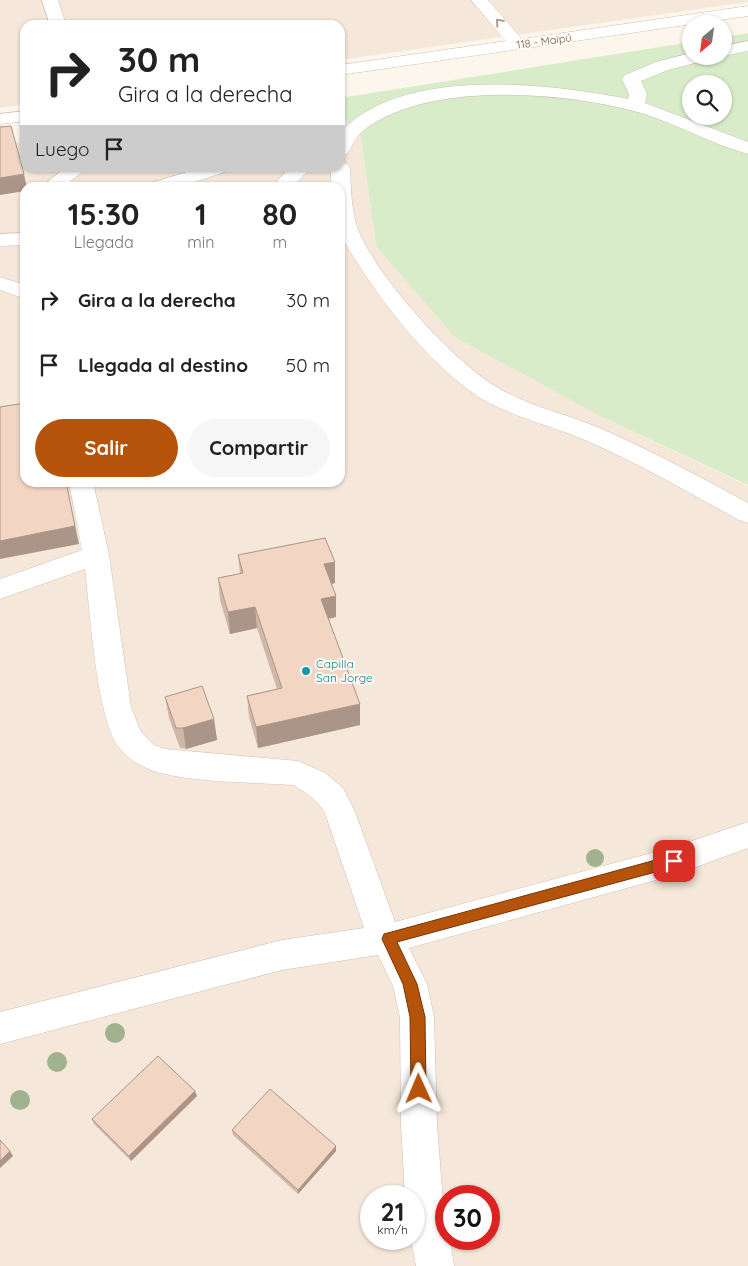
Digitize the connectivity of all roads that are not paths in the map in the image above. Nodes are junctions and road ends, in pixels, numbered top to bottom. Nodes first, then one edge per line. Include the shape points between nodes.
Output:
1 (50, 0) edge
2 (480, 0) edge
3 (748, 12) edge
4 (56, 20) edge
5 (518, 45) junction
6 (748, 46) edge
7 (732, 49) edge
8 (682, 61) edge
9 (345, 69) edge
10 (635, 106) junction
11 (20, 117) edge
12 (0, 119) edge
13 (345, 132) edge
14 (748, 148) edge
15 (69, 172) edge
16 (205, 172) edge
17 (296, 172) edge
18 (56, 179) edge
19 (174, 182) edge
20 (285, 182) edge
21 (345, 218) edge
22 (20, 239) edge
23 (0, 240) edge
24 (0, 283) edge
25 (20, 291) edge
26 (82, 487) edge
27 (748, 514) edge
28 (96, 555) junction
29 (0, 589) edge
30 (748, 835) edge
31 (388, 939) junction
32 (0, 1028) edge
33 (435, 1266) edge

1 - 4 street
5 -> 2 street
3 - 5 street, 118 - Maipú
5 - 9 street, 118 - Maipú
6 - 7 street
8 - 10 street via 631,80 638,94
10 - 13 street via 545,93 460,92 412,100 384,109
10 - 14 street
11 - 12 street
15 - 18 street
16 - 19 street
17 - 20 street
21 - 27 street via 353,241 398,303 481,387 499,398 592,434
22 - 23 street
24 - 25 street
26 - 28 street
28 - 29 street
28 - 31 street via 117,708 129,739 144,753 160,761 298,773 314,782 332,797 340,812 376,918
30 - 31 street via 674,861
31 - 32 street via 282,954
31 - 33 street via 410,984 418,1017 419,1125 424,1198

